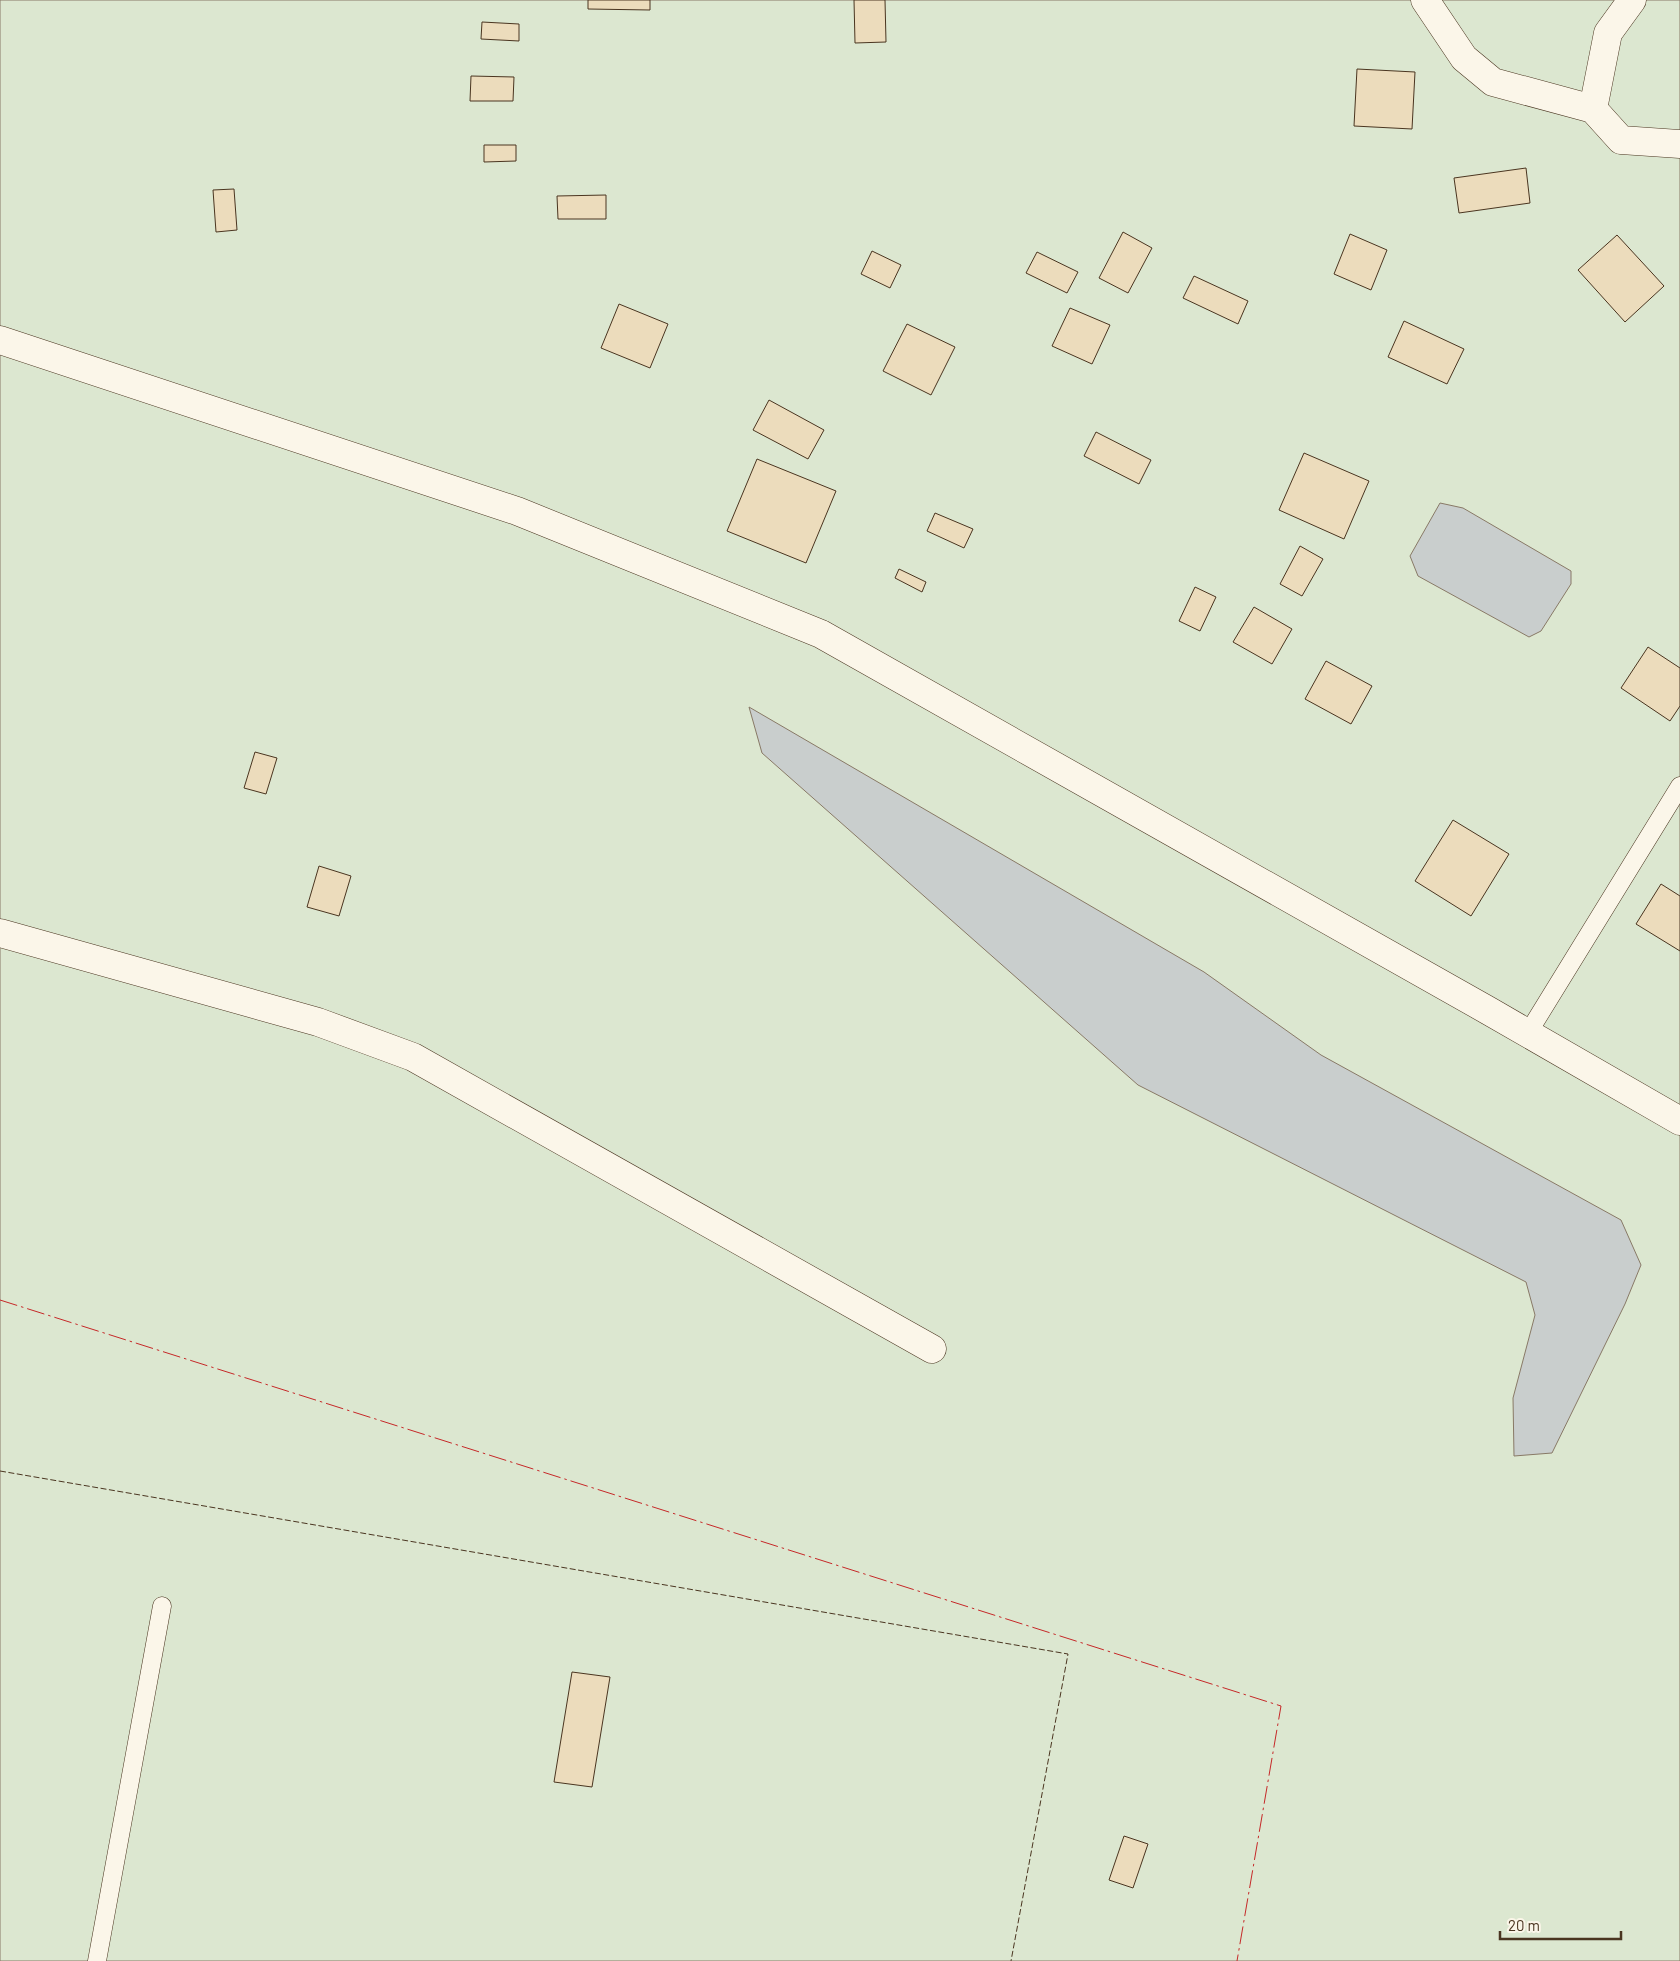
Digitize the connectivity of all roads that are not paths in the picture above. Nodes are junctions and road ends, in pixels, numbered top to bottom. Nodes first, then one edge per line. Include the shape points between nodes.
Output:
1 (1425, 0) edge
2 (1632, 0) edge
3 (1592, 109) junction
4 (1680, 144) edge
5 (0, 340) edge
6 (1680, 786) edge
7 (0, 933) edge
8 (1528, 1033) junction
9 (1680, 1121) edge
10 (932, 1349) dead end
11 (162, 1606) dead end
12 (97, 1961) edge

1 - 3 street via 1464,58 1492,82
2 - 3 street via 1608,33
3 - 4 street via 1622,140
5 - 8 street via 517,511 821,634
6 - 8 lane
7 - 10 street via 318,1022 414,1057
8 - 9 street
11 - 12 lane

